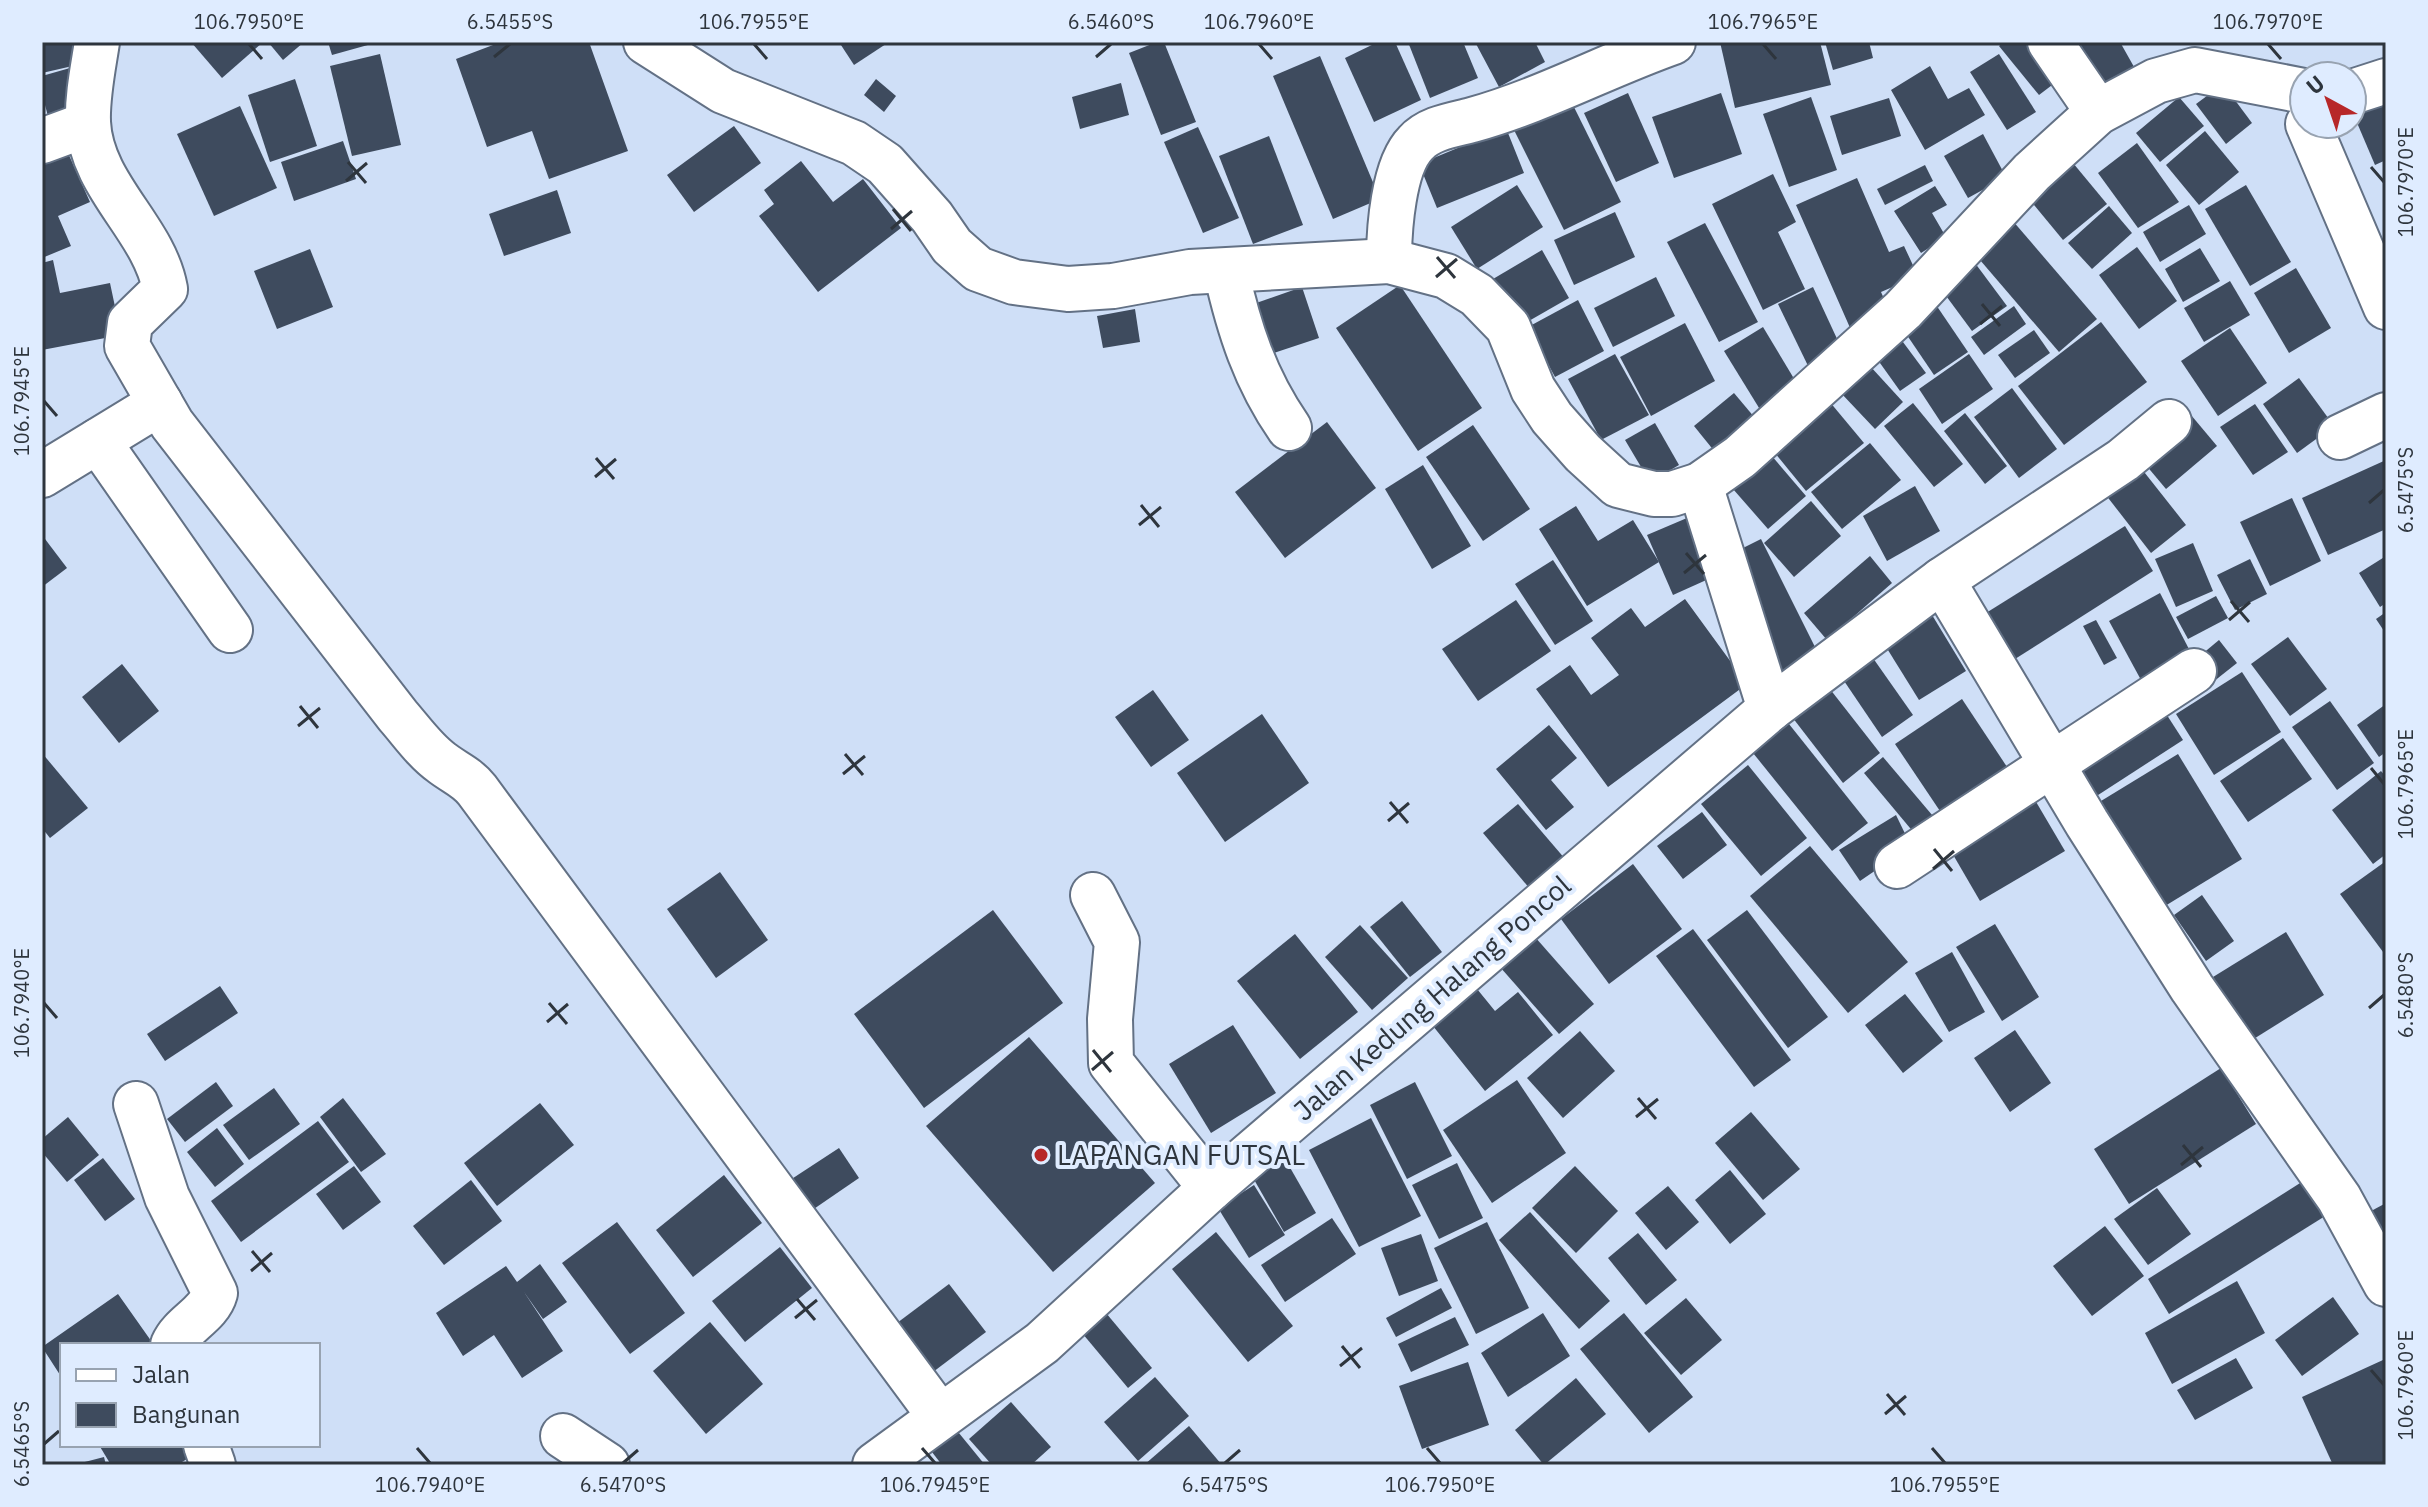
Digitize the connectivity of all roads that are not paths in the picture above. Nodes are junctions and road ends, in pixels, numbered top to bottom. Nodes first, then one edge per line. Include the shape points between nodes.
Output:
1 (97, 42) edge
2 (646, 42) edge
3 (1673, 42) edge
4 (2050, 42) edge
5 (2288, 100) edge
6 (2098, 112) junction
7 (88, 124) junction
8 (2317, 140) edge
9 (42, 141) edge
10 (1389, 261) junction
11 (1226, 271) junction
12 (2386, 307) edge
13 (160, 403) junction
14 (2386, 415) edge
15 (2169, 422) dead end
16 (1289, 428) dead end
17 (2340, 437) dead end
18 (98, 441) junction
19 (42, 475) edge
20 (1700, 485) junction
21 (1942, 580) junction
22 (230, 630) dead end
23 (2194, 671) dead end
24 (1770, 709) junction
25 (2052, 762) junction
26 (1897, 866) dead end
27 (1093, 895) dead end
28 (136, 1104) dead end
29 (1211, 1188) junction
30 (2386, 1284) edge
31 (174, 1343) edge
32 (939, 1415) junction
33 (563, 1436) dead end
34 (607, 1465) edge
35 (875, 1465) edge

1 - 7 street
2 - 11 street via 723,91 854,143 885,164 952,246 978,269 1040,288 1068,289
3 - 10 street via 1513,108 1427,133 1409,151 1395,194 1388,225
4 - 6 street
5 - 6 street via 2195,70 2156,81
6 - 20 street via 2032,172 1903,310 1740,457
7 - 9 street
7 - 13 street via 110,186 148,241 163,277 165,289 126,333 127,346
8 - 12 street
10 - 11 street
10 - 20 street via 1446,276 1477,295 1508,327 1533,389 1552,418 1618,485 1654,494
11 - 16 street via 1246,350
13 - 18 street
13 - 32 street via 218,486 398,716 442,763 467,778 492,809
14 - 17 street
15 - 21 street, Jalan Kedung Halang Poncol via 2123,460
18 - 19 street
18 - 22 street
20 - 24 street
21 - 24 street, Jalan Kedung Halang Poncol
21 - 25 street
23 - 25 street
24 - 29 street, Jalan Kedung Halang Poncol
25 - 26 street
25 - 30 street via 2192,988 2339,1198
27 - 29 street via 1117,942 1111,1063
28 - 31 street via 167,1197 215,1293 212,1303 183,1327
29 - 32 street, Jalan Kedung Halang Poncol via 1042,1343
32 - 35 street, Jalan Kedung Halang Poncol
33 - 34 street

